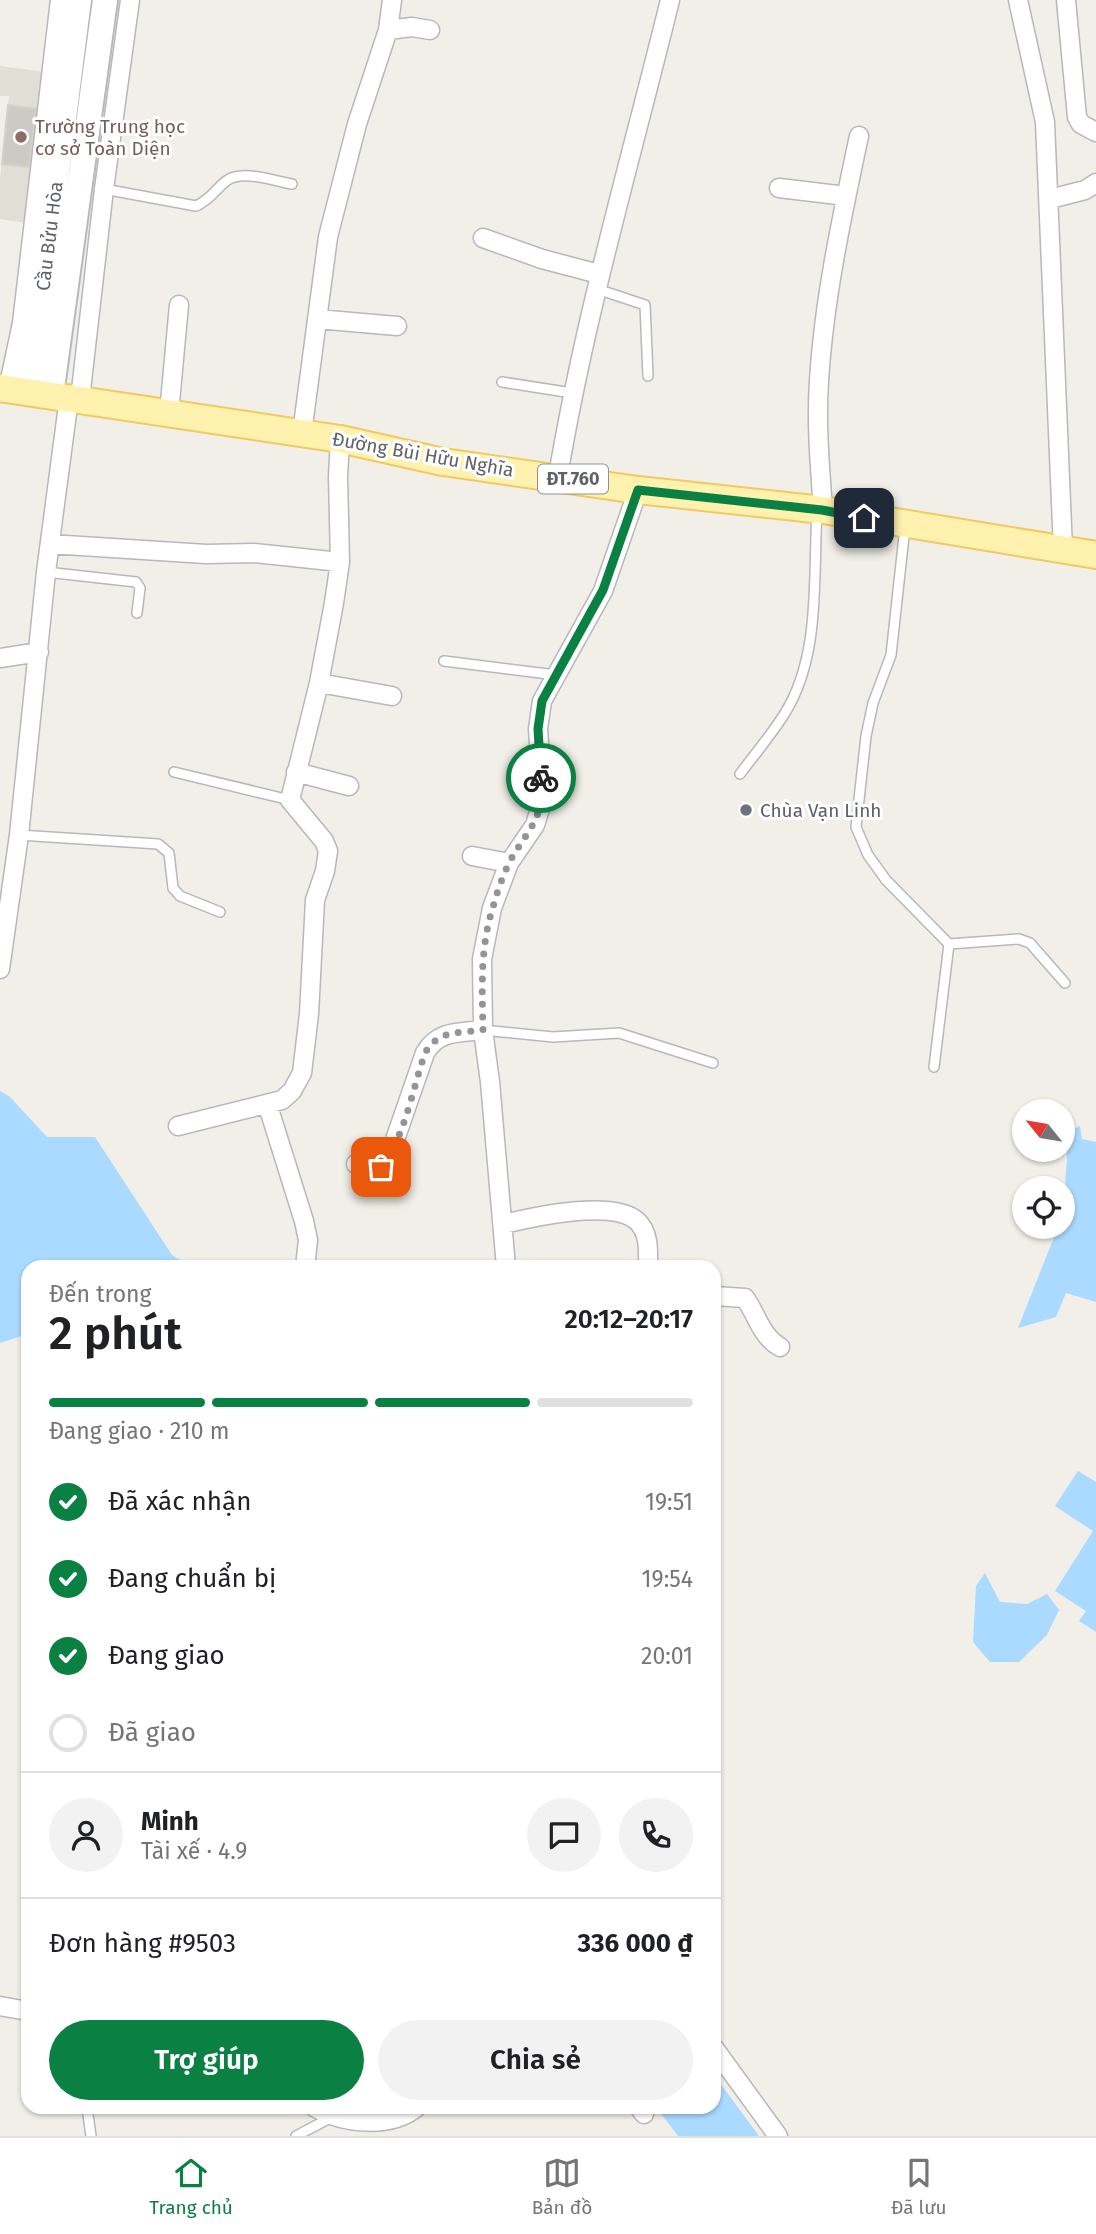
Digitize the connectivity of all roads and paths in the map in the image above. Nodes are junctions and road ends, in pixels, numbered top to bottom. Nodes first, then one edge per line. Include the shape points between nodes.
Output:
1 (60, 0) edge
2 (79, 0) edge
3 (105, 0) edge
4 (130, 0) edge
5 (392, 0) edge
6 (670, 0) edge
7 (1018, 0) edge
8 (1066, 0) edge
9 (388, 30) junction
10 (430, 30) dead end
11 (1096, 132) edge
12 (859, 136) dead end
13 (1096, 183) edge
14 (292, 184) dead end
15 (779, 188) dead end
16 (104, 189) junction
17 (846, 196) junction
18 (1050, 199) junction
19 (483, 238) dead end
20 (597, 281) junction
21 (179, 305) dead end
22 (317, 319) junction
23 (397, 326) dead end
24 (648, 376) dead end
25 (502, 382) dead end
26 (572, 393) junction
27 (40, 394) edge
28 (170, 413) junction
29 (302, 433) junction
30 (340, 439) junction
31 (558, 476) junction
32 (638, 490) junction
33 (820, 510) junction
34 (906, 526) junction
35 (50, 544) junction
36 (1063, 550) junction
37 (1096, 555) edge
38 (340, 562) junction
39 (47, 572) junction
40 (137, 613) dead end
41 (39, 652) junction
42 (0, 658) edge
43 (444, 661) dead end
44 (556, 675) junction
45 (319, 682) junction
46 (392, 696) dead end
47 (174, 772) dead end
48 (296, 772) junction
49 (740, 774) dead end
50 (349, 786) dead end
51 (290, 800) junction
52 (19, 835) junction
53 (472, 856) dead end
54 (509, 863) junction
55 (220, 912) dead end
56 (949, 944) junction
57 (0, 969) edge
58 (1065, 983) dead end
59 (483, 1030) junction
60 (713, 1063) dead end
61 (934, 1066) dead end
62 (268, 1106) junction
63 (177, 1126) dead end
64 (356, 1164) dead end
65 (504, 1224) junction
66 (306, 1260) edge
67 (506, 1260) edge
68 (648, 1260) edge
69 (721, 1296) edge
70 (780, 1347) dead end
71 (0, 2006) edge
72 (21, 2010) edge
73 (721, 2058) edge
74 (88, 2114) edge
75 (327, 2114) edge
76 (408, 2114) edge
77 (332, 2117) junction
78 (91, 2136) edge
79 (296, 2136) edge
80 (778, 2136) edge

1 - 27 street via 22,323
2 - 27 main road, Cầu Bửu Hòa via 36,347
3 - 27 main road, Cầu Bửu Hòa via 63,322
4 - 16 street
5 - 9 street
6 - 20 street
7 - 18 street via 1045,122
8 - 11 street via 1077,117
9 - 10 street
9 - 22 street via 356,124 328,237
12 - 17 street
13 - 18 street
14 - 16 lane via 238,175 196,206
15 - 17 street
16 - 27 street
17 - 33 street via 821,349
18 - 36 street
19 - 20 street
20 - 24 lane via 645,305
20 - 26 street
21 - 28 street
22 - 23 street
22 - 29 street
25 - 26 lane
26 - 31 street
27 - 28 main road, Đường Bùi Hữu Nghĩa / ĐT.760
27 - 35 street
28 - 29 main road, Đường Bùi Hữu Nghĩa / ĐT.760
29 - 30 main road, Đường Bùi Hữu Nghĩa / ĐT.760
30 - 31 main road, Đường Bùi Hữu Nghĩa / ĐT.760 via 443,462
30 - 38 street
31 - 32 main road, Đường Bùi Hữu Nghĩa / ĐT.760
32 - 33 main road, Đường Bùi Hữu Nghĩa / ĐT.760
32 - 44 street via 603,590
33 - 34 main road, Đường Bùi Hữu Nghĩa / ĐT.760
33 - 49 lane via 810,641 798,685 786,712
34 - 36 main road, Đường Bùi Hữu Nghĩa / ĐT.760
34 - 56 lane via 891,655 866,736 856,827 886,880
35 - 38 street via 195,554 254,553
35 - 39 street
36 - 37 main road, Đường Bùi Hữu Nghĩa / ĐT.760
38 - 45 street
39 - 40 lane via 136,582 140,588
39 - 41 street
41 - 42 street
41 - 52 street
43 - 44 lane
44 - 54 street via 542,701 538,729 543,799 535,825
45 - 46 street
45 - 48 street
47 - 51 lane
48 - 50 street
48 - 51 street
51 - 62 street via 328,851 315,900 302,1073 292,1091
52 - 55 lane via 158,844 169,853 173,888 180,896
52 - 57 street
53 - 54 street
54 - 59 street via 492,908 482,959
56 - 58 lane via 1019,939 1030,943
56 - 61 lane
59 - 60 lane via 553,1037 619,1033
59 - 64 street via 432,1040 389,1157 381,1167
59 - 65 street
62 - 63 street
62 - 66 street via 304,1221
65 - 67 street
65 - 68 street via 570,1212 619,1214 636,1221 648,1240
69 - 70 street via 745,1298 767,1340
71 - 72 street
73 - 80 street
74 - 78 lane
75 - 77 street
76 - 77 street via 383,2121
77 - 79 lane

